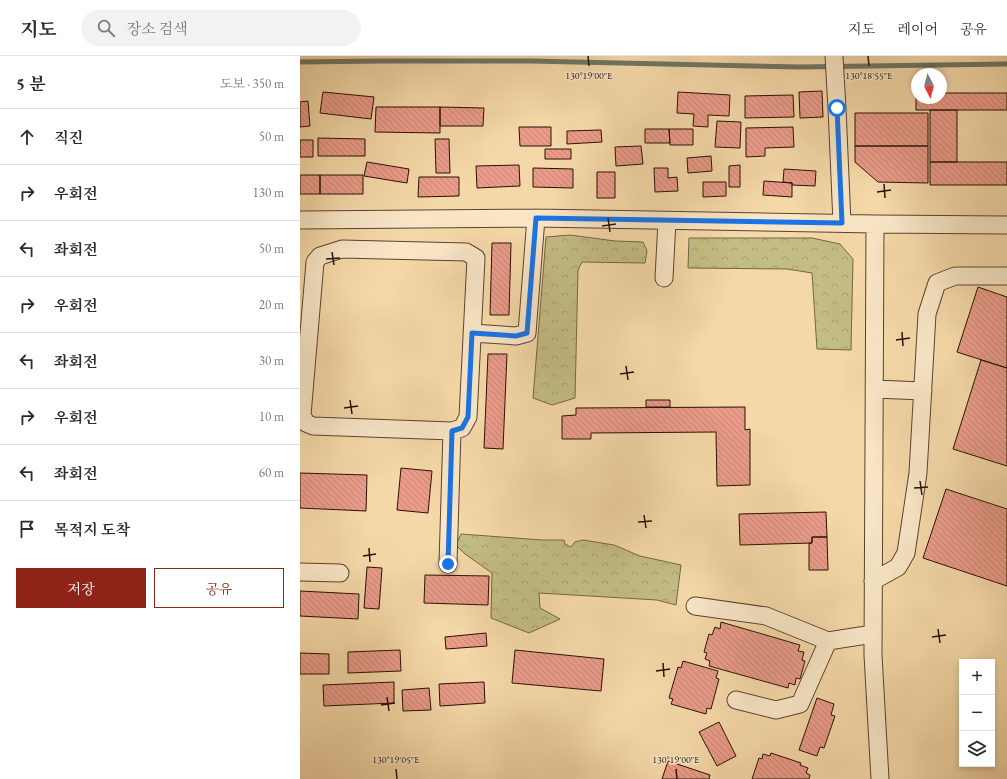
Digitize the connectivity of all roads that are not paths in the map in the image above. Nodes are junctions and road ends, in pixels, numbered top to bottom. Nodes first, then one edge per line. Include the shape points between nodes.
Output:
1 (834, 56) edge
2 (536, 218) junction
3 (300, 220) edge
4 (667, 220) junction
5 (842, 223) junction
6 (875, 224) junction
7 (1007, 224) edge
8 (1007, 276) edge
9 (664, 278) dead end
10 (472, 333) junction
11 (874, 389) junction
12 (923, 391) junction
13 (452, 431) junction
14 (448, 564) dead end
15 (300, 572) edge
16 (340, 573) dead end
17 (873, 581) junction
18 (695, 606) dead end
19 (873, 634) junction
20 (828, 641) junction
21 (736, 700) dead end
22 (880, 779) edge

1 - 5 street
2 - 3 street
2 - 4 street
2 - 10 street via 527,333 516,336
4 - 5 street
4 - 9 street
5 - 6 street
6 - 7 street
6 - 11 street
8 - 12 street via 955,276 937,283 927,314
10 - 13 street via 468,417 462,428
10 - 13 street via 476,258 466,252 342,249 320,256 315,262 302,415 306,423 313,426
11 - 12 street
11 - 17 street
12 - 17 street via 918,473 906,553 898,567
13 - 14 street
15 - 16 street
17 - 19 street
18 - 20 street via 766,616
19 - 20 street
19 - 22 street
20 - 21 street via 800,704 776,710

